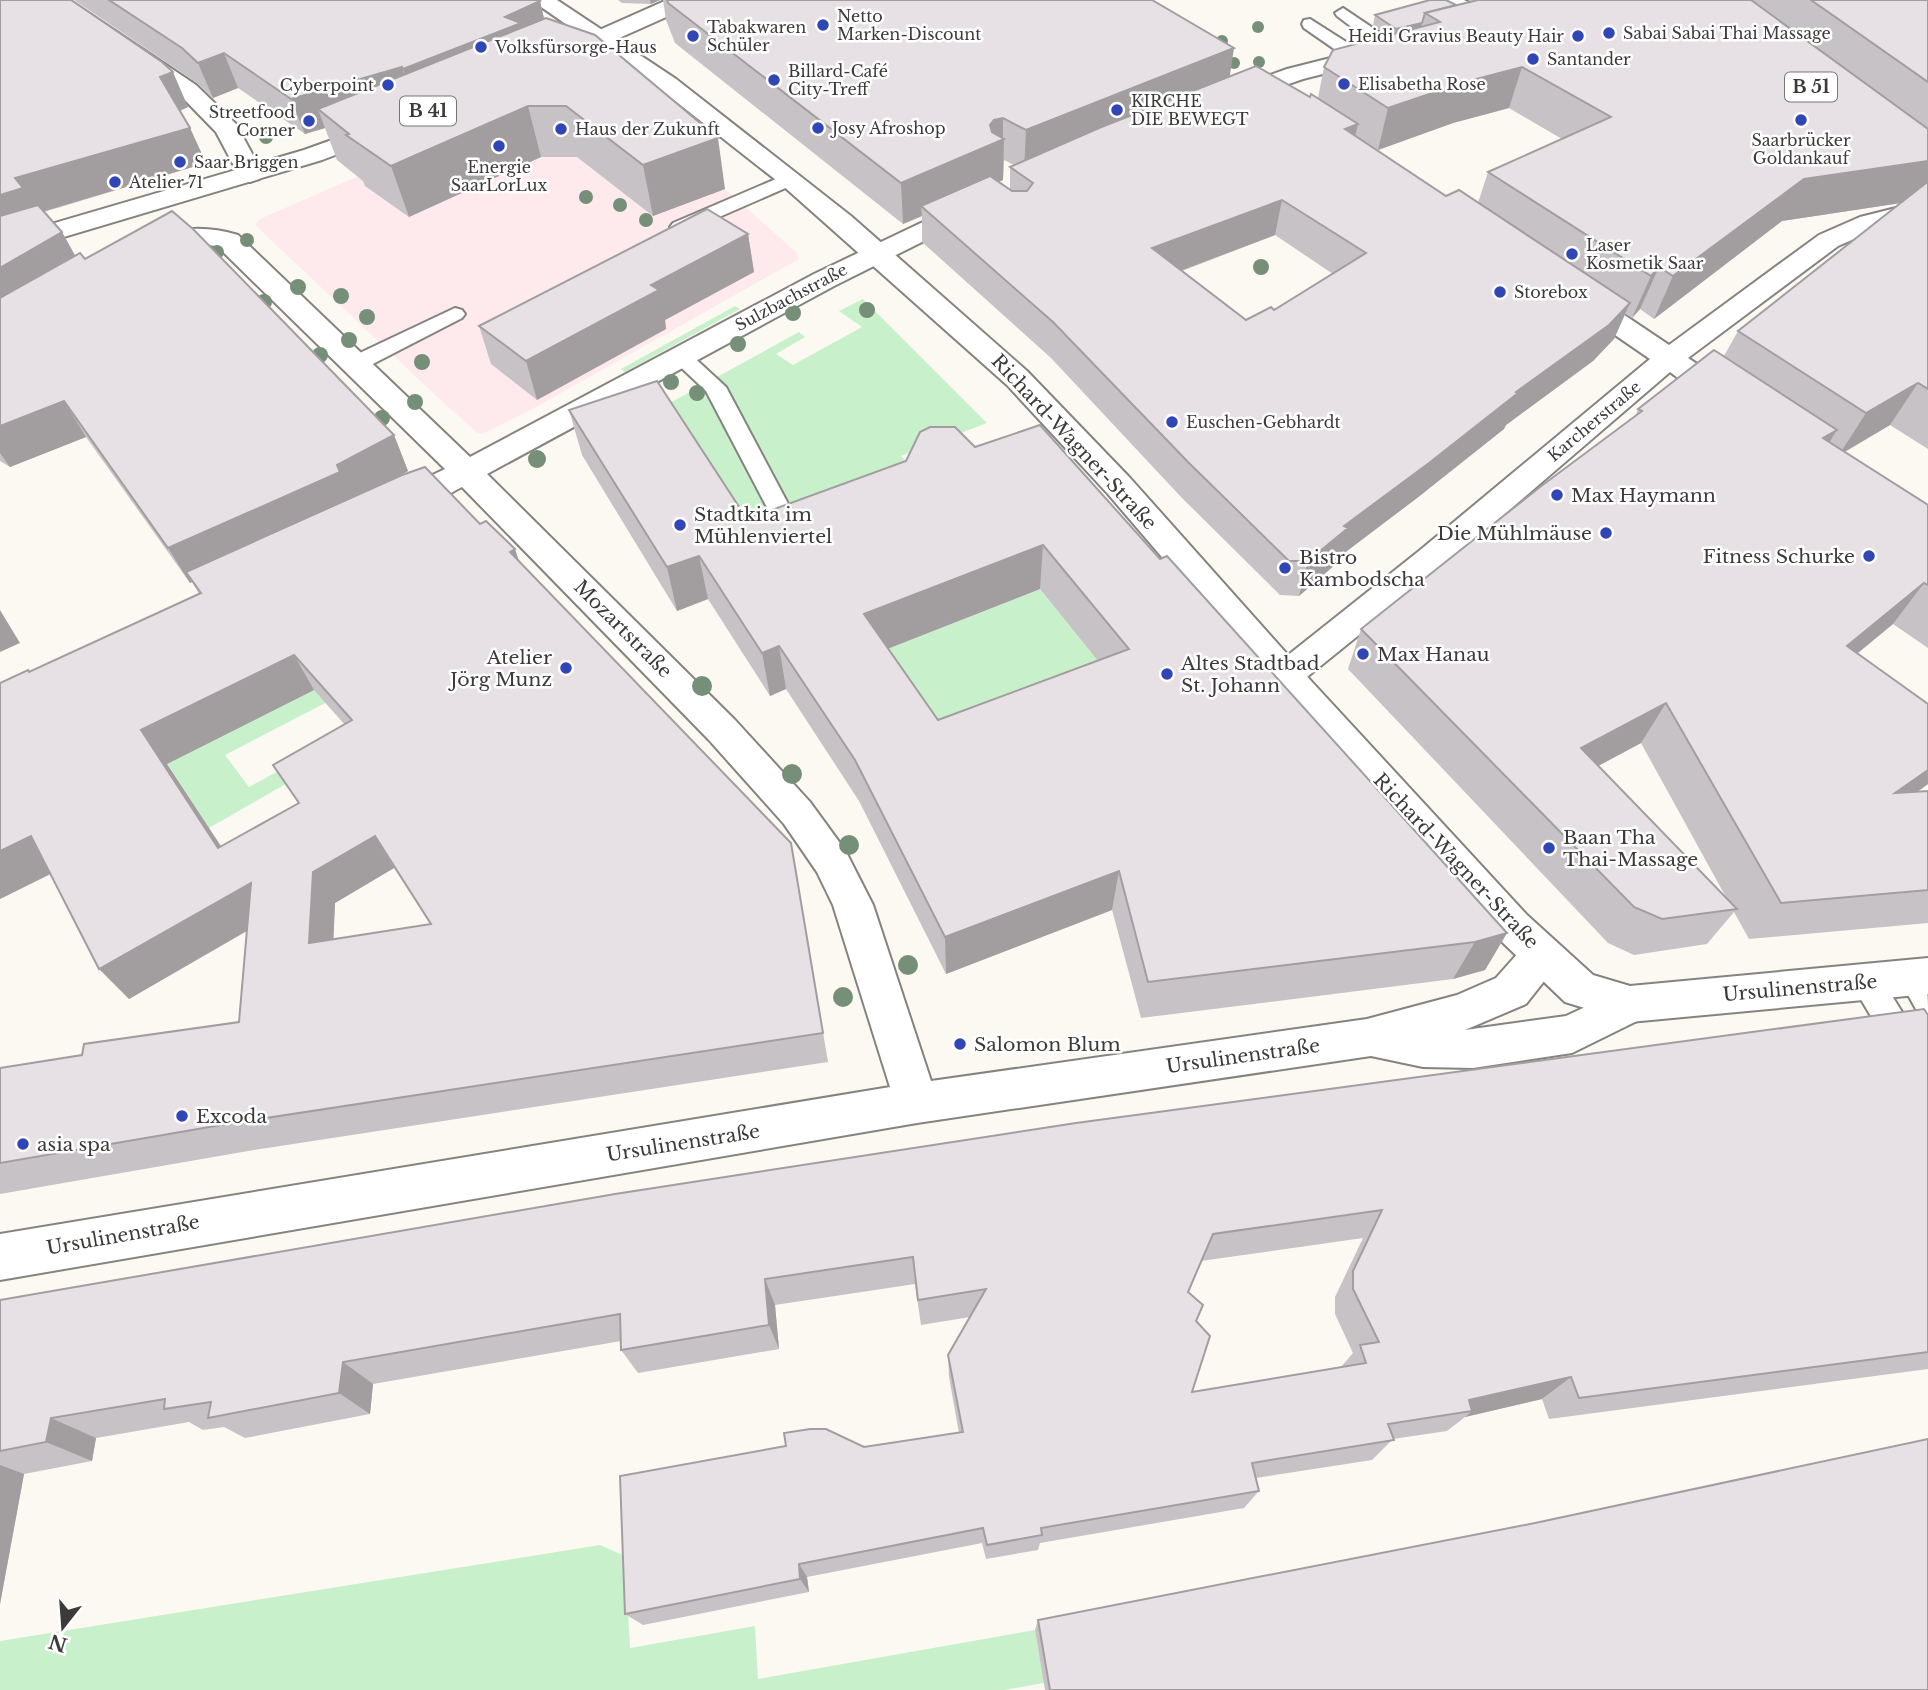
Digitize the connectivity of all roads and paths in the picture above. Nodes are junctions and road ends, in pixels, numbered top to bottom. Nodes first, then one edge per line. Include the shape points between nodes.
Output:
1 (54, 0) edge
2 (542, 0) edge
3 (685, 0) edge
4 (1447, 0) edge
5 (1517, 20) edge
6 (1492, 24) junction
7 (1454, 33) edge
8 (602, 38) junction
9 (1417, 43) edge
10 (1375, 54) junction
11 (525, 71) edge
12 (1233, 71) edge
13 (1259, 86) junction
14 (1285, 101) edge
15 (1214, 104) edge
16 (400, 122) edge
17 (250, 174) junction
18 (790, 179) junction
19 (989, 199) edge
20 (1928, 208) edge
21 (663, 235) edge
22 (0, 248) edge
23 (876, 251) junction
24 (129, 258) edge
25 (1553, 280) edge
26 (454, 314) dead end
27 (681, 357) junction
28 (1669, 358) junction
29 (355, 364) junction
30 (1756, 417) edge
31 (467, 472) junction
32 (803, 503) edge
33 (363, 520) edge
34 (1285, 676) junction
35 (1542, 954) junction
36 (1867, 982) junction
37 (1923, 985) edge
38 (1630, 1004) junction
39 (1367, 1038) junction
40 (1902, 1040) edge
41 (916, 1102) junction
42 (0, 1256) edge

1 - 17 street via 188,90 227,130
2 - 8 street, Richard-Wagner-Straße
3 - 8 street
4 - 6 street
5 - 6 street
6 - 7 street
8 - 11 street
8 - 18 street, Richard-Wagner-Straße
9 - 10 street
10 - 10 lane via 1327,19
10 - 13 street
12 - 13 street
13 - 14 street
13 - 15 street
16 - 17 street, B 41
17 - 22 street, B 41
18 - 21 lane
18 - 23 street, Richard-Wagner-Straße
19 - 23 street, Sulzbachstraße
20 - 28 street, Karcherstraße via 1832,237
23 - 27 street, Sulzbachstraße
23 - 34 street, Richard-Wagner-Straße via 1017,378 1119,486
24 - 29 street, Mozartstraße via 186,235 214,236 234,247
25 - 28 street
26 - 29 lane
27 - 31 street, Sulzbachstraße
27 - 32 lane via 715,387 785,521
28 - 30 street
28 - 34 street, Karcherstraße
29 - 31 street, Mozartstraße
31 - 33 street, Sulzbachstraße
31 - 41 street, Mozartstraße via 722,730 811,832 853,905
34 - 35 street, Richard-Wagner-Straße
35 - 38 street, Ursulinenstraße via 1580,989
35 - 39 street, Ursulinenstraße via 1511,991 1463,1012
36 - 37 street, Ursulinenstraße
36 - 38 street, Ursulinenstraße
36 - 40 lane
38 - 39 street, Ursulinenstraße via 1572,1034 1473,1049 1423,1048
39 - 41 street, Ursulinenstraße
41 - 42 street, Ursulinenstraße

